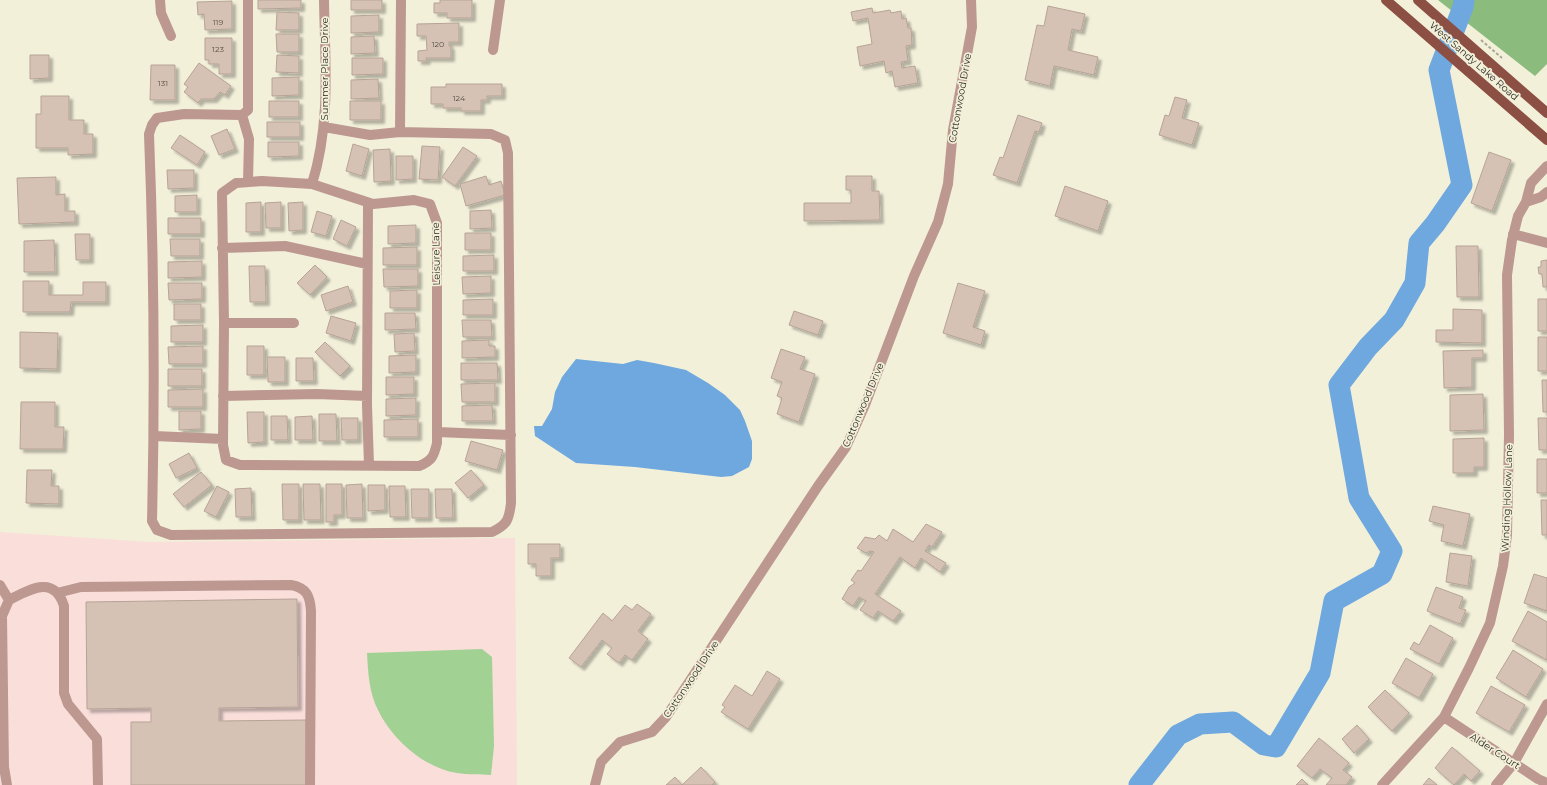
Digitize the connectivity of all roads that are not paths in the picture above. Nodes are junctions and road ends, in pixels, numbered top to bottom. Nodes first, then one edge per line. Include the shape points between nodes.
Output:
1 (160, 0) edge
2 (248, 0) edge
3 (324, 0) edge
4 (401, 0) edge
5 (500, 0) edge
6 (971, 0) edge
7 (1418, 0) edge
8 (1389, 2) edge
9 (171, 36) dead end
10 (492, 50) dead end
11 (1547, 113) edge
12 (242, 115) junction
13 (324, 127) junction
14 (400, 132) junction
15 (1547, 140) edge
16 (1547, 166) edge
17 (248, 182) junction
18 (312, 184) junction
19 (1547, 192) edge
20 (1526, 202) junction
21 (368, 203) junction
22 (1513, 234) junction
23 (1547, 243) edge
24 (222, 248) junction
25 (367, 264) junction
26 (224, 323) junction
27 (294, 323) dead end
28 (223, 396) junction
29 (367, 396) junction
30 (437, 432) junction
31 (511, 435) junction
32 (154, 436) junction
33 (223, 439) junction
34 (368, 465) junction
35 (0, 585) edge
36 (58, 593) junction
37 (9, 600) junction
38 (1547, 704) edge
39 (1444, 717) junction
40 (1514, 763) junction
41 (1547, 783) edge
42 (7, 785) edge
43 (98, 785) edge
44 (310, 785) edge
45 (595, 785) edge
46 (1382, 785) edge
47 (1496, 785) edge

1 - 9 street via 160,13
2 - 12 street via 248,110
3 - 13 street, Summer Place Drive
4 - 14 street
5 - 10 street
6 - 45 street, Cottonwood Drive via 972,27 953,130 948,184 938,222 846,447 666,717 652,732 620,742 601,762
7 - 11 main road, West Sandy Lake Road
8 - 15 main road, West Sandy Lake Road
12 - 17 street via 249,139
12 - 32 street via 184,114 157,118 149,134 153,237
13 - 14 street via 370,135
13 - 18 street, Summer Place Drive
14 - 31 street via 491,134 505,140 508,153 510,232
16 - 20 street, Winding Hollow Lane via 1531,183
17 - 18 street, Leisure Lane
17 - 24 street, Leisure Lane via 236,183 222,193
18 - 21 street, Leisure Lane
19 - 20 street
20 - 22 street, Winding Hollow Lane via 1518,216
21 - 25 street
21 - 30 street, Leisure Lane via 414,200 430,204 438,223
22 - 23 street
22 - 39 street, Winding Hollow Lane via 1507,276 1510,435 1507,535 1503,566 1490,623
24 - 25 street via 285,246
24 - 26 street, Leisure Lane
25 - 29 street
26 - 27 street
26 - 28 street, Leisure Lane
28 - 29 street
28 - 33 street, Leisure Lane
29 - 34 street
30 - 31 street
30 - 34 street, Leisure Lane via 434,456 428,462 419,466
31 - 32 street via 510,518 502,528 492,532 212,535 172,535 156,530 152,521
32 - 33 street
33 - 34 street, Leisure Lane via 226,460 240,465
35 - 37 street
36 - 37 street via 44,586
36 - 43 street via 64,606 64,693 68,704 97,739
36 - 44 street via 81,588 291,585 307,592 311,600
37 - 42 street via 2,616 4,767
38 - 40 street
39 - 40 street, Alder Court
39 - 46 street, Winding Hollow Lane
40 - 41 street, Alder Court
40 - 47 street

